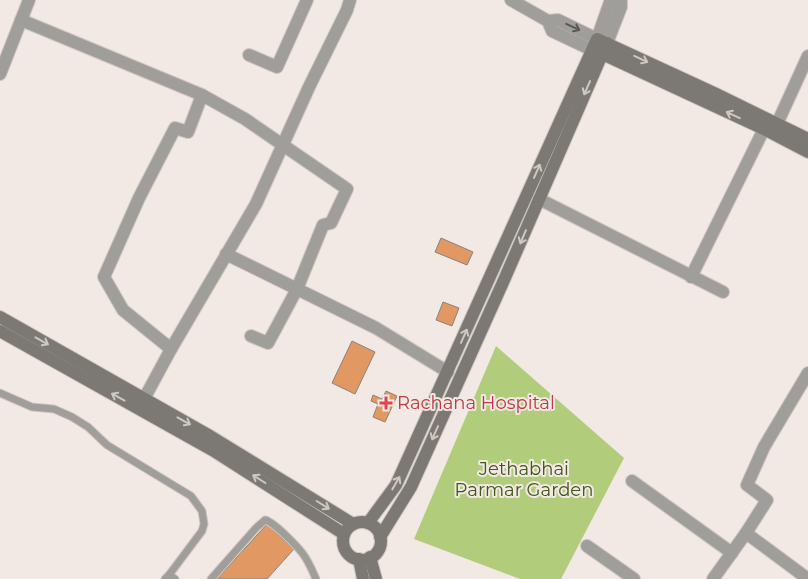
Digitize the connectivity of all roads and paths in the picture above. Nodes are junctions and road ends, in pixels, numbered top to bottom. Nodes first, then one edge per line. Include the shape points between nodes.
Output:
1 (29, 0) edge
2 (307, 0) edge
3 (350, 0) edge
4 (511, 0) edge
5 (612, 0) edge
6 (621, 0) edge
7 (21, 20) junction
8 (599, 46) junction
9 (249, 55) dead end
10 (808, 56) edge
11 (0, 74) edge
12 (202, 95) junction
13 (777, 124) junction
14 (764, 129) junction
15 (808, 139) edge
16 (283, 145) junction
17 (808, 152) edge
18 (539, 199) junction
19 (226, 254) junction
20 (692, 276) junction
21 (297, 289) junction
22 (723, 292) dead end
23 (0, 318) edge
24 (0, 331) edge
25 (251, 336) dead end
26 (171, 349) junction
27 (448, 372) junction
28 (808, 373) edge
29 (0, 393) edge
30 (144, 399) junction
31 (632, 482) dead end
32 (368, 523) junction
33 (353, 524) junction
34 (746, 533) junction
35 (344, 534) junction
36 (380, 538) junction
37 (588, 546) dead end
38 (732, 553) junction
39 (365, 558) junction
40 (169, 578) edge
41 (210, 579) edge
42 (316, 579) edge
43 (363, 579) edge
44 (376, 579) edge
45 (634, 579) edge
46 (713, 579) edge
47 (808, 579) edge

1 - 7 street
2 - 9 street via 277,67
3 - 16 street
4 - 8 street via 548,21 558,20
5 - 8 street
6 - 8 street via 621,7
7 - 11 street
7 - 12 street
8 -> 13 main road
14 -> 8 main road
8 -> 18 main road
27 -> 8 main road via 563,113
10 - 13 street
12 - 16 street via 246,119
12 - 26 street via 188,132 175,128 104,277 123,310
13 - 15 main road
14 - 17 main road
14 - 20 street
16 - 19 street via 256,204
16 - 21 street via 346,189 331,224 323,225
18 - 20 street
18 -> 36 main road via 410,487
19 - 21 street
19 - 26 street
20 - 22 street
21 - 25 street via 268,342
21 - 27 street via 376,328
23 -> 30 main road
35 -> 24 main road via 214,451
26 - 30 street
32 -> 27 main road via 396,485
28 - 34 street via 764,447 747,485 767,500
29 - 40 lane via 32,407 54,409 72,417 107,445 191,496 202,511 204,524
30 -> 33 main road
31 - 38 street
32 - 33 main road
32 - 36 main road
33 - 35 main road
34 - 38 street
34 - 47 street
35 - 39 main road via 346,550 354,558
36 - 39 main road via 375,554
37 - 45 street
38 - 46 street
39 - 43 main road
39 - 44 main road
41 - 42 lane via 265,520 280,530 302,553

